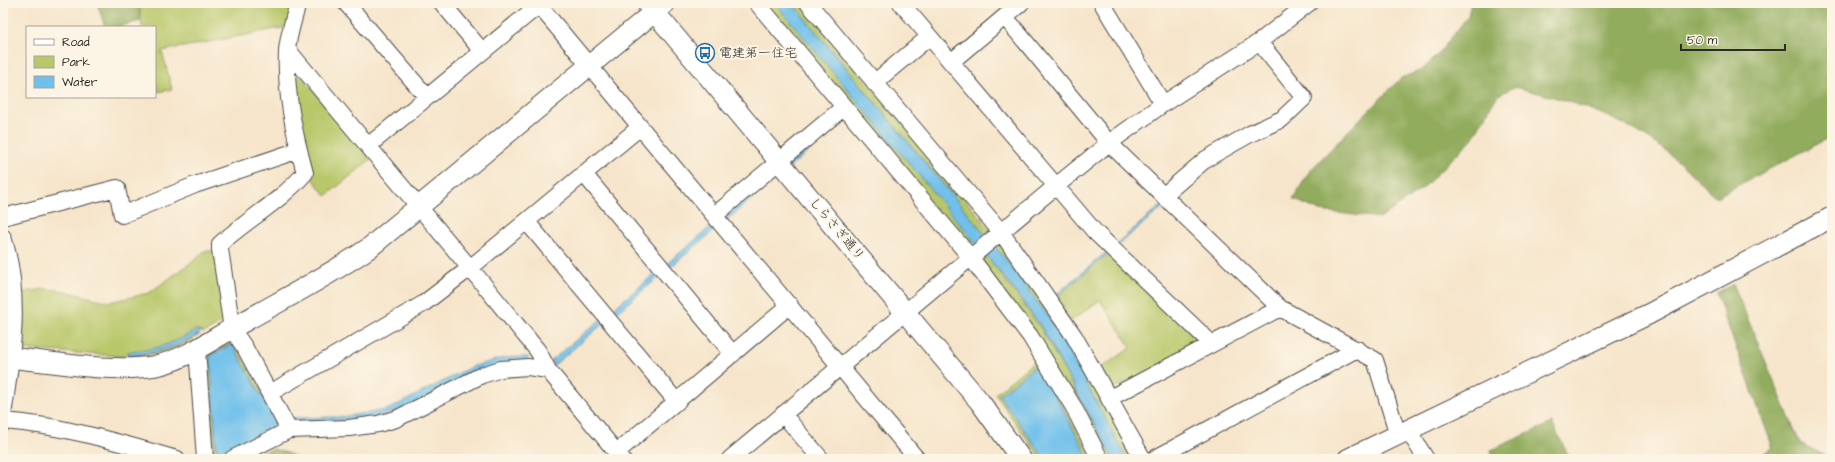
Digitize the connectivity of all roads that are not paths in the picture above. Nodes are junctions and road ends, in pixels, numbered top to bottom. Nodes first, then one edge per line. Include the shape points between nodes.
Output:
1 (298, 3) edge
2 (346, 3) edge
3 (442, 3) edge
4 (757, 3) edge
5 (808, 3) edge
6 (902, 3) edge
7 (1021, 3) edge
8 (1102, 3) edge
9 (1309, 3) edge
10 (538, 4) edge
11 (655, 6) edge
12 (1005, 17) junction
13 (929, 37) junction
14 (1259, 42) junction
15 (287, 49) junction
16 (482, 51) junction
17 (951, 62) junction
18 (589, 66) junction
19 (874, 83) junction
20 (427, 97) junction
21 (1163, 104) junction
22 (844, 107) junction
23 (639, 128) junction
24 (1109, 143) junction
25 (368, 146) junction
26 (299, 150) junction
27 (780, 161) junction
28 (584, 174) junction
29 (1056, 186) junction
30 (1163, 196) junction
31 (420, 207) junction
32 (715, 215) junction
33 (3, 217) edge
34 (1832, 217) edge
35 (527, 222) junction
36 (1001, 232) junction
37 (3, 237) edge
38 (971, 258) junction
39 (470, 268) junction
40 (790, 305) junction
41 (1280, 308) junction
42 (906, 312) junction
43 (232, 329) junction
44 (1212, 344) junction
45 (197, 349) junction
46 (1357, 350) junction
47 (733, 354) junction
48 (12, 358) junction
49 (841, 367) junction
50 (548, 370) junction
51 (270, 393) junction
52 (1110, 398) junction
53 (677, 402) junction
54 (783, 414) junction
55 (3, 415) edge
56 (3, 421) edge
57 (289, 430) junction
58 (1403, 432) junction
59 (619, 456) edge
60 (169, 458) edge
61 (205, 459) edge
62 (232, 459) edge
63 (730, 459) edge
64 (821, 459) edge
65 (917, 459) edge
66 (1021, 459) edge
67 (1100, 459) edge
68 (1142, 459) edge
69 (1154, 459) edge
70 (1348, 459) edge
71 (1426, 459) edge

1 - 15 street
2 - 20 street
3 - 16 street
4 - 22 street
5 - 19 street
6 - 13 street
7 - 12 street
8 - 21 street
9 - 14 street
10 - 16 street
10 - 18 street
11 - 18 street
11 - 27 street, しらさぎ通り
12 - 17 street
12 - 24 street
13 - 17 street
13 - 19 street
14 - 21 street
14 - 30 street via 1304,98 1282,119 1206,159
15 - 25 street
15 - 26 street via 289,103
16 - 20 street
17 - 29 street
18 - 23 street
18 - 31 street
19 - 36 street
20 - 25 street
21 - 24 street
22 - 27 street
22 - 38 street
23 - 28 street
23 - 32 street
24 - 29 street
24 - 30 street
25 - 31 street
26 - 33 street via 195,185 122,215 117,188
26 - 43 street via 305,173 282,195 220,244
27 - 32 street
27 - 42 street, しらさぎ通り
28 - 35 street
28 - 47 street
29 - 36 street
29 - 44 street via 1096,232
30 - 41 street
31 - 39 street
31 - 43 street via 357,256
32 - 40 street
34 - 58 street via 1649,314
35 - 39 street
35 - 53 street
36 - 38 street
36 - 52 street via 1074,336
37 - 48 street via 15,296
38 - 42 street
38 - 67 street via 1030,336 1073,406
39 - 50 street via 538,351
39 - 51 street via 423,304
40 - 47 street
40 - 49 street
41 - 44 street
41 - 46 street
42 - 49 street
42 - 66 street, しらさぎ通り via 980,402
43 - 45 street
43 - 51 street
44 - 52 street
45 - 48 street via 154,366 126,368
45 - 61 street
46 - 58 street via 1375,360
46 - 69 street
47 - 53 street
48 - 55 street
49 - 54 street
49 - 65 street
50 - 57 street via 528,367 501,369 482,375 417,410 378,424 349,428
50 - 59 street
51 - 57 street
52 - 68 street
53 - 59 street
54 - 63 street
54 - 64 street
56 - 60 street via 83,434
57 - 62 street
58 - 70 street
58 - 71 street

